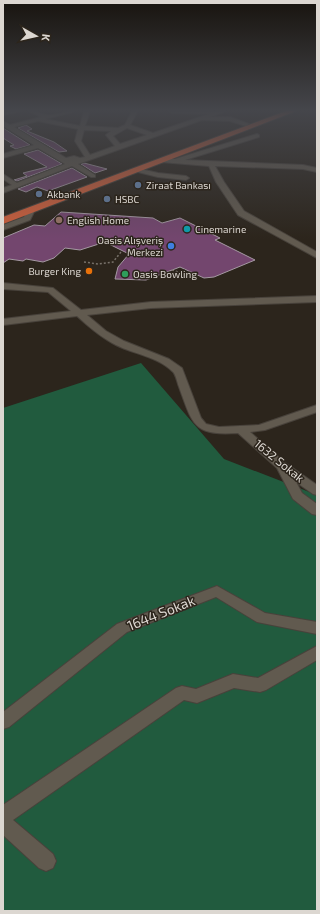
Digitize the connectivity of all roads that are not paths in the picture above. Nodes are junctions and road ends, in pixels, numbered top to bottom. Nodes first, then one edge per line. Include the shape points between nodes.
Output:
1 (55, 154) edge
2 (86, 154) edge
3 (101, 154) edge
4 (167, 154) edge
5 (178, 154) edge
6 (197, 154) edge
7 (89, 158) junction
8 (161, 160) junction
9 (70, 161) junction
10 (174, 162) junction
11 (211, 164) junction
12 (136, 170) junction
13 (317, 170) edge
14 (3, 176) edge
15 (93, 176) dead end
16 (186, 178) dead end
17 (16, 185) junction
18 (3, 190) edge
19 (31, 210) junction
20 (3, 215) edge
21 (3, 221) edge
22 (3, 228) edge
23 (317, 255) edge
24 (3, 286) edge
25 (317, 299) edge
26 (79, 314) junction
27 (3, 322) edge
28 (317, 408) edge
29 (242, 430) junction
30 (280, 465) junction
31 (317, 491) edge
32 (317, 511) edge
33 (317, 628) edge
34 (317, 652) edge
35 (3, 722) edge
36 (3, 816) edge
37 (3, 823) edge
38 (46, 861) dead end

1 - 9 street
2 - 7 street
3 - 7 street
4 - 20 highway
5 - 8 highway
6 - 10 street
7 - 9 street
8 - 10 street
8 - 12 highway
9 - 15 street
9 - 17 street
10 - 11 street
11 - 13 street via 303,167
11 - 23 street via 241,213
12 - 16 street
12 - 19 highway
14 - 17 street
17 - 18 street
19 - 21 highway
19 - 22 street via 27,218
24 - 26 street via 50,290
25 - 26 street via 151,305
26 - 27 street
26 - 29 street via 108,337 165,361 178,370 196,418 202,426 219,432
28 - 29 street via 260,428
29 - 30 street, 1632 Sokak
30 - 31 street, 1632 Sokak
30 - 32 street via 297,496
33 - 35 street, 1644 Sokak via 262,618 217,591 122,628
34 - 36 street via 260,685 234,681 197,696 182,693
37 - 38 street

